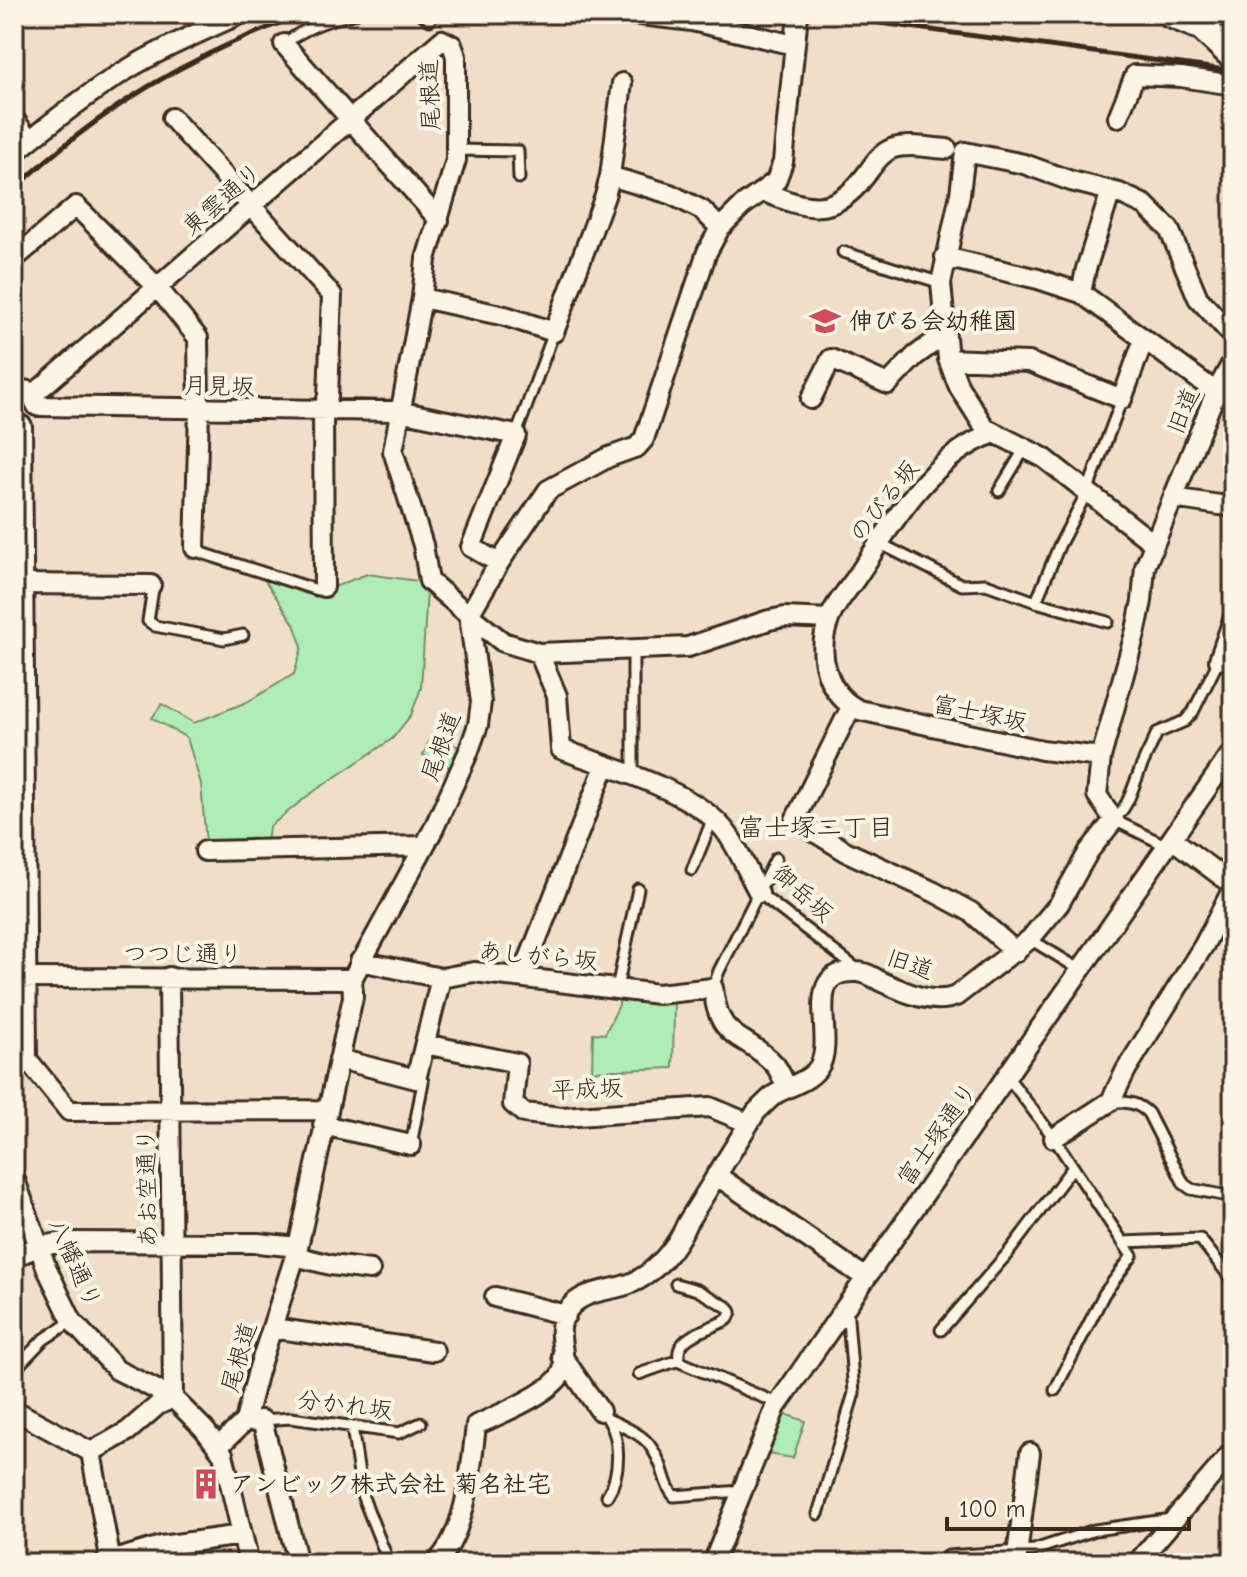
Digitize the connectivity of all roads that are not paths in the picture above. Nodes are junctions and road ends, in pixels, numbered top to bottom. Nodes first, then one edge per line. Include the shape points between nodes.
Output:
1 (240, 14) edge
2 (354, 14) edge
3 (632, 14) edge
4 (798, 14) edge
5 (1170, 14) edge
6 (1226, 14) edge
7 (1233, 18) edge
8 (1206, 20) edge
9 (442, 40) joint
10 (284, 44) joint
11 (794, 45) junction
12 (1233, 56) edge
13 (622, 83) dead end
14 (1233, 85) edge
15 (14, 111) edge
16 (1118, 117) dead end
17 (172, 118) dead end
18 (351, 118) junction
19 (33, 138) junction
20 (947, 149) dead end
21 (456, 150) junction
22 (14, 153) edge
23 (610, 176) junction
24 (519, 178) dead end
25 (762, 191) junction
26 (1111, 191) junction
27 (251, 205) junction
28 (439, 220) junction
29 (720, 228) junction
30 (843, 252) dead end
31 (945, 257) junction
32 (14, 259) edge
33 (941, 283) junction
34 (157, 287) junction
35 (1081, 293) junction
36 (422, 298) junction
37 (554, 332) junction
38 (945, 334) junction
39 (1233, 336) edge
40 (1144, 339) junction
41 (948, 359) junction
42 (1233, 361) edge
43 (14, 389) edge
44 (1224, 394) edge
45 (811, 399) dead end
46 (1122, 399) junction
47 (35, 400) junction
48 (199, 410) junction
49 (323, 410) junction
50 (399, 411) junction
51 (18, 425) edge
52 (995, 433) junction
53 (516, 435) junction
54 (1025, 448) junction
55 (999, 491) dead end
56 (1087, 492) junction
57 (1173, 498) junction
58 (1233, 507) edge
59 (879, 543) junction
60 (1153, 543) junction
61 (195, 548) joint
62 (499, 563) junction
63 (19, 584) edge
64 (151, 585) joint
65 (324, 587) joint
66 (1036, 602) junction
67 (469, 615) junction
68 (829, 619) junction
69 (1233, 620) edge
70 (1108, 622) dead end
71 (243, 635) dead end
72 (633, 651) junction
73 (539, 653) junction
74 (1219, 660) joint
75 (851, 707) junction
76 (20, 717) edge
77 (1233, 751) edge
78 (1101, 757) junction
79 (605, 766) junction
80 (633, 777) junction
81 (713, 818) junction
82 (1114, 820) junction
83 (1169, 842) junction
84 (424, 846) junction
85 (20, 850) edge
86 (205, 851) dead end
87 (776, 858) dead end
88 (692, 870) dead end
89 (1233, 887) edge
90 (638, 889) dead end
91 (759, 893) junction
92 (1023, 946) junction
93 (360, 961) junction
94 (1079, 969) junction
95 (862, 972) junction
96 (169, 977) junction
97 (522, 977) junction
98 (21, 978) edge
99 (441, 978) junction
100 (352, 979) junction
101 (617, 988) junction
102 (713, 988) junction
103 (425, 1044) junction
104 (339, 1059) junction
105 (1007, 1076) junction
106 (416, 1079) junction
107 (787, 1088) junction
108 (1111, 1101) junction
109 (170, 1110) junction
110 (325, 1118) junction
111 (748, 1123) junction
112 (1054, 1138) junction
113 (411, 1145) joint
114 (1073, 1167) junction
115 (716, 1175) junction
116 (14, 1177) edge
117 (1233, 1197) edge
118 (1123, 1242) junction
119 (171, 1243) junction
120 (40, 1246) junction
121 (296, 1251) junction
122 (14, 1257) edge
123 (370, 1270) dead end
124 (866, 1278) junction
125 (1233, 1281) edge
126 (676, 1284) dead end
127 (495, 1297) dead end
128 (847, 1305) junction
129 (566, 1315) junction
130 (72, 1321) junction
131 (272, 1328) junction
132 (941, 1330) dead end
133 (434, 1351) dead end
134 (562, 1356) junction
135 (679, 1360) junction
136 (14, 1370) edge
137 (639, 1374) dead end
138 (1055, 1390) dead end
139 (173, 1398) junction
140 (779, 1404) junction
141 (14, 1410) edge
142 (605, 1416) junction
143 (254, 1421) junction
144 (421, 1423) dead end
145 (352, 1427) junction
146 (218, 1447) junction
147 (1233, 1451) edge
148 (91, 1452) junction
149 (1030, 1453) dead end
150 (1215, 1470) junction
151 (1233, 1480) edge
152 (742, 1491) junction
153 (607, 1496) dead end
154 (818, 1514) dead end
155 (1176, 1518) junction
156 (242, 1535) junction
157 (1016, 1557) edge
158 (109, 1563) edge
159 (249, 1563) edge
160 (298, 1563) edge
161 (389, 1563) edge
162 (436, 1563) edge
163 (713, 1563) edge
164 (946, 1563) edge
165 (1137, 1563) edge

1 - 19 street via 124,71
2 - 10 lane via 298,33
3 - 11 street via 692,21
4 - 11 street
5 - 8 street
6 - 7 street
8 - 12 street
9 - 18 street, 東雲通り
9 - 21 street, 尾根道 via 452,45 456,56
10 - 18 street
11 - 25 street via 783,162 776,181
13 - 23 street
14 - 16 street via 1135,75
15 - 19 lane
17 - 27 street
18 - 27 street, 東雲通り
18 - 28 street
19 - 22 street
20 - 25 street via 891,149 855,190 827,206 809,208
21 - 24 lane via 518,151
21 - 28 street, 尾根道
23 - 29 street via 670,194 702,210
23 - 37 street
25 - 29 street
26 - 31 street via 965,152
26 - 35 street
26 - 39 street via 1145,205 1169,229 1198,298
27 - 34 street, 東雲通り
27 - 49 street via 332,295
28 - 36 street, 尾根道 via 426,259
29 - 62 street via 707,252 644,439 548,490
30 - 33 lane
31 - 33 street
31 - 35 street
32 - 34 street via 76,206
33 - 38 street
34 - 47 street, 東雲通り
34 - 48 street via 198,338
35 - 40 street
36 - 37 street
36 - 50 street, 尾根道
37 - 53 lane
38 - 41 street
38 - 45 street via 888,384 831,359
40 - 44 street
40 - 46 street
41 - 46 street via 1029,362
41 - 52 street via 985,428
42 - 44 street, 旧道
43 - 47 street, 月見坂 via 24,389
44 - 57 street, 旧道
46 - 56 lane
47 - 48 street, 月見坂
47 - 51 street, 東雲通り via 32,421
48 - 49 street, 月見坂
48 - 61 street
49 - 50 street, 月見坂
49 - 65 street
50 - 53 street, 月見坂
50 - 67 street, 尾根道 via 393,451 429,581
51 - 63 street
52 - 54 street
52 - 59 street, のびる坂 via 944,464
53 - 62 street via 471,547
54 - 55 lane
54 - 56 street
56 - 60 street
56 - 66 lane
57 - 58 street
57 - 60 street, 旧道
59 - 66 lane via 962,585 986,584
59 - 68 street, のびる坂
60 - 78 street, 旧道 via 1136,630
61 - 65 lane via 317,590
62 - 67 street
63 - 64 street
63 - 76 street
64 - 71 lane via 148,621 155,626 224,639
66 - 70 lane
67 - 73 street via 503,642
67 - 84 street, 尾根道 via 481,702 478,725
68 - 72 street via 785,617 688,647
68 - 75 street via 823,659 829,681
69 - 74 street
72 - 73 street
72 - 80 lane
73 - 79 street, 御岳坂 via 557,696 561,749
74 - 82 lane via 1193,712 1157,733 1124,810
75 - 78 street, 富士塚坂 via 1042,750
75 - 92 street via 795,820 847,852 971,912
76 - 85 street
77 - 83 street, 富士塚通り
78 - 82 street, 旧道 via 1097,795
79 - 80 street, 御岳坂
79 - 97 street
80 - 81 street, 御岳坂 via 677,794
81 - 88 lane
81 - 91 street, 御岳坂
82 - 83 lane
82 - 92 street, 旧道 via 1059,904
83 - 89 street
83 - 94 street, 富士塚通り
84 - 86 street
84 - 93 street, 尾根道
85 - 98 street
87 - 91 lane
89 - 108 street
90 - 101 lane
91 - 95 lane, 御岳坂
91 - 102 lane
92 - 94 lane
92 - 95 street, 旧道 via 947,1000 908,994
93 - 99 street, あしがら坂
93 - 100 street, 尾根道
94 - 105 street, 富士塚通り
95 - 107 street, 旧道 via 841,972 830,979 823,998 826,1034 820,1066
96 - 98 street, つつじ通り
96 - 100 street, つつじ通り
96 - 109 street, あお空通り
97 - 99 street, あしがら坂 via 474,972
97 - 101 street, あしがら坂
98 - 109 street via 27,1059 69,1111
99 - 103 street
100 - 104 street, 尾根道
101 - 102 street, あしがら坂 via 658,994
102 - 107 street via 721,1021 776,1066
103 - 106 street
103 - 111 street, 平成坂 via 517,1063 513,1104 524,1113 562,1117 710,1107
104 - 106 street
104 - 110 street, 尾根道
105 - 112 lane
105 - 124 street, 富士塚通り
106 - 113 lane via 423,1082
107 - 111 street, 旧道
108 - 112 street
108 - 117 lane via 1130,1102 1148,1113 1184,1184
109 - 110 street
109 - 119 street, あお空通り
110 - 113 street
110 - 121 street, 尾根道
111 - 115 street, 旧道
112 - 114 lane
114 - 118 lane
114 - 132 lane
115 - 124 street
115 - 129 street, 旧道 via 680,1240 654,1268 630,1284 579,1300
116 - 120 street, 八幡通り
118 - 125 lane via 1200,1239
118 - 138 lane via 1132,1256 1104,1294
119 - 120 street
119 - 121 street via 258,1243
119 - 139 street, あお空通り
120 - 122 street
120 - 130 street, 八幡通り
121 - 123 street via 331,1265
121 - 131 street, 尾根道
124 - 128 street, 富士塚通り
126 - 135 lane via 697,1290 731,1312 728,1319 685,1339
127 - 129 street
128 - 140 street, 富士塚通り
128 - 154 lane via 854,1393
129 - 134 street
130 - 136 lane via 43,1340
130 - 139 street, 八幡通り via 117,1370
131 - 133 street
131 - 143 street, 尾根道
134 - 142 street
134 - 162 street via 563,1369 550,1385 476,1425 468,1490 447,1552
135 - 137 lane
135 - 140 lane
139 - 146 street, 八幡通り
139 - 148 street
140 - 152 street, 富士塚通り
141 - 148 street
142 - 152 lane via 651,1444 674,1496
142 - 153 lane via 617,1435 613,1486
143 - 145 lane, 分かれ坂 via 291,1418
143 - 146 street
143 - 160 street
144 - 145 lane, 分かれ坂 via 399,1433
145 - 161 lane via 362,1495
146 - 156 street
147 - 150 street
148 - 158 street
149 - 157 street
150 - 151 street
150 - 155 street
152 - 163 street, 富士塚通り
155 - 157 lane via 1095,1530
155 - 165 street
156 - 158 street via 161,1546
156 - 159 street
157 - 164 lane via 948,1556

